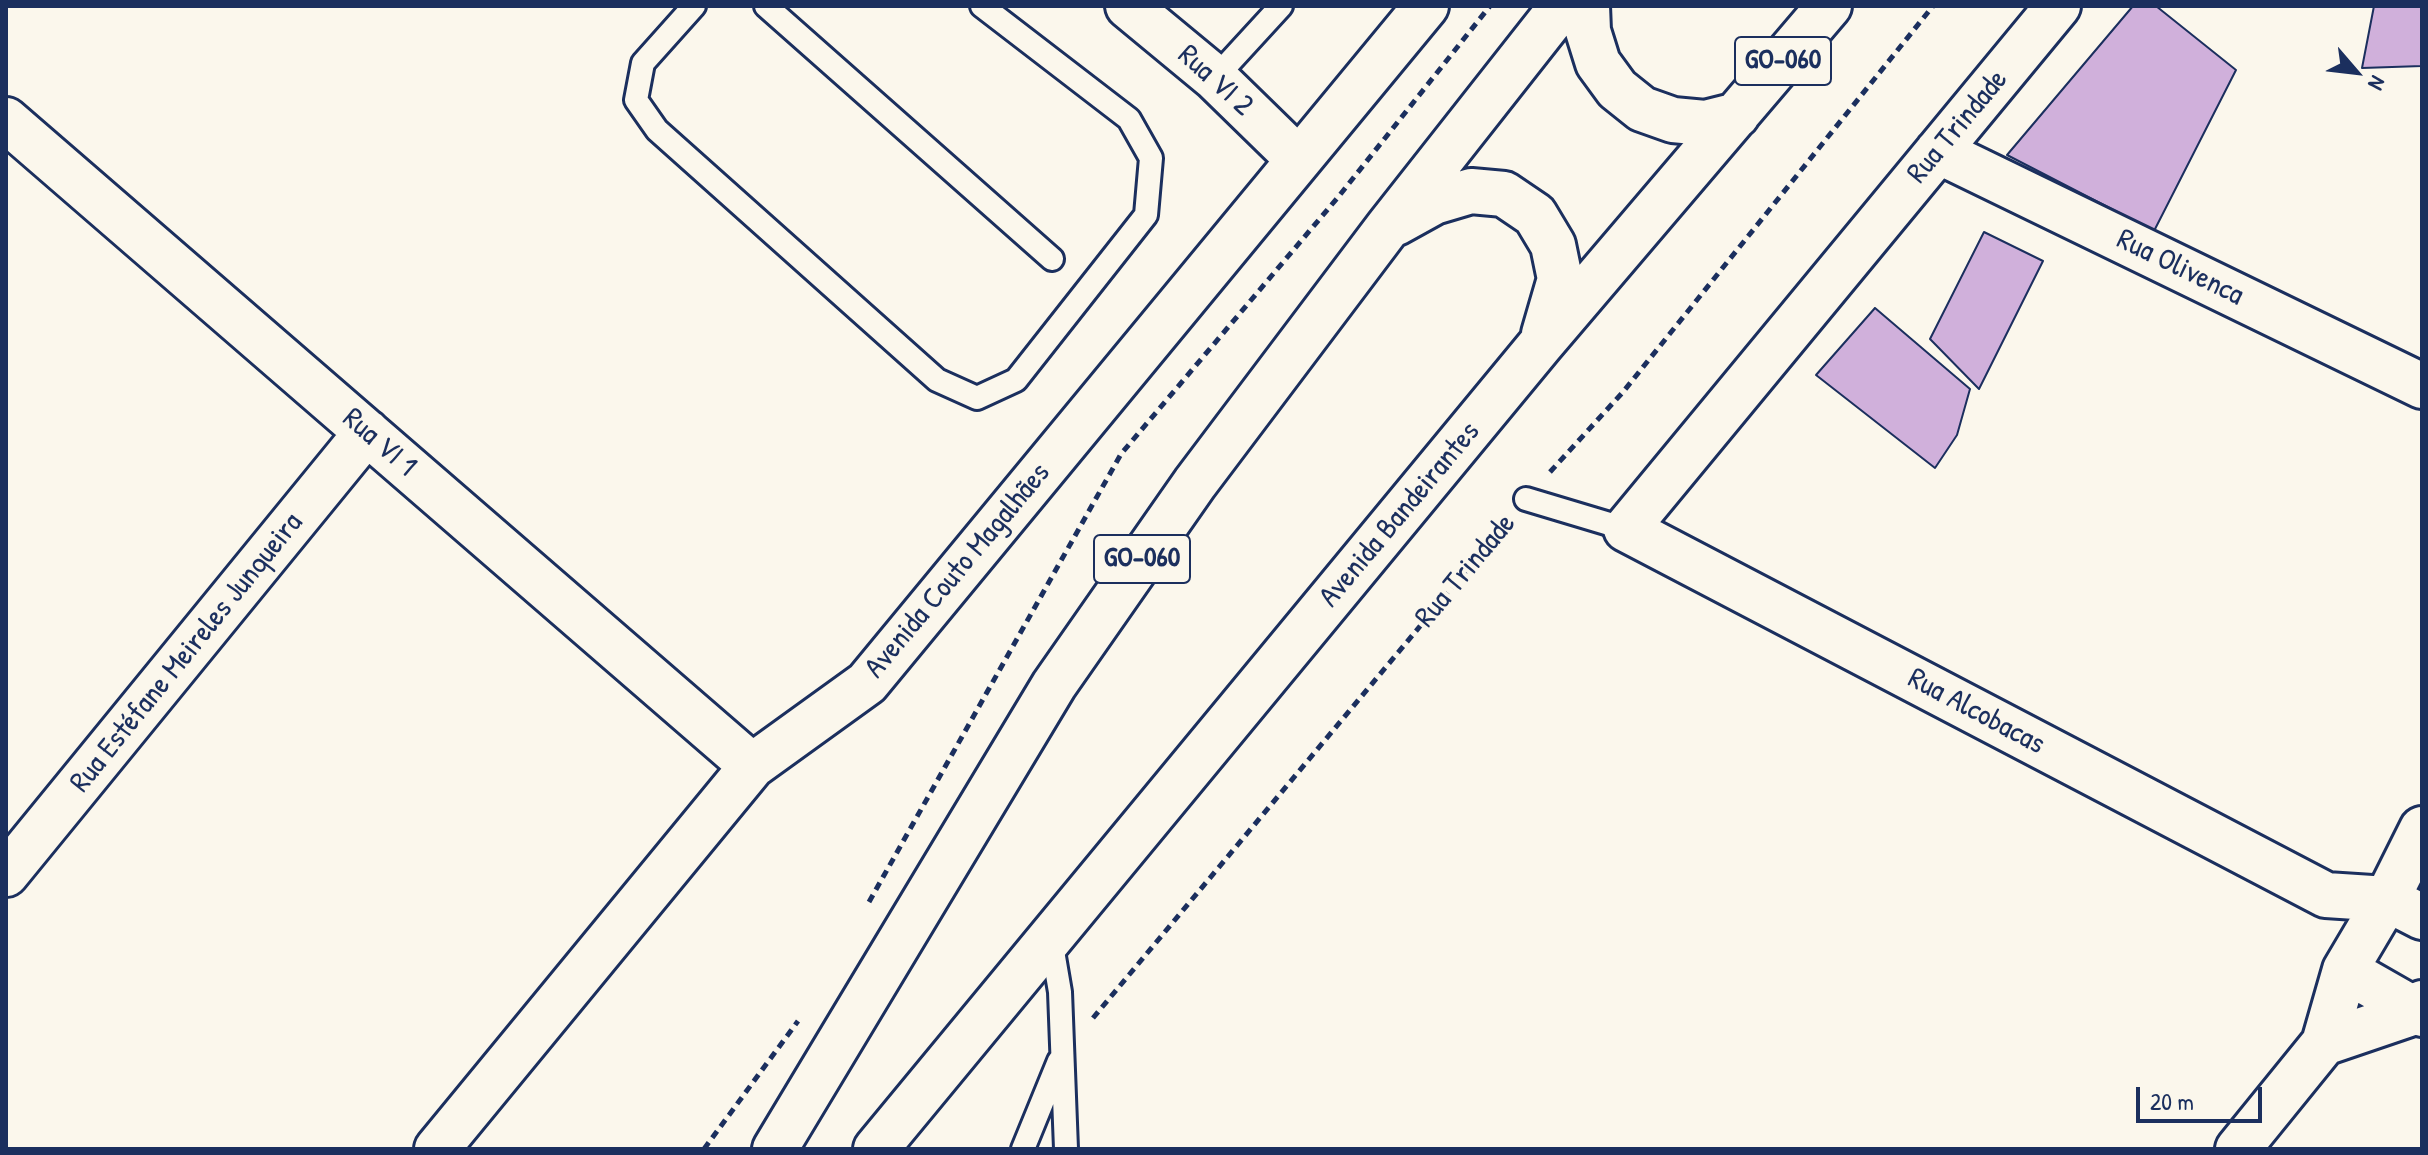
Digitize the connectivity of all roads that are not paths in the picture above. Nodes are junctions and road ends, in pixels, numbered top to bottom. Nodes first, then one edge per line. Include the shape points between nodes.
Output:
1 (694, 6) edge
2 (766, 6) edge
3 (982, 6) edge
4 (1128, 6) edge
5 (1281, 6) edge
6 (1426, 6) edge
7 (1562, 6) edge
8 (1587, 6) edge
9 (1829, 6) edge
10 (2058, 6) edge
11 (1215, 78) junction
12 (1737, 115) junction
13 (12, 136) edge
14 (1938, 151) junction
15 (1299, 160) junction
16 (1388, 227) junction
17 (1052, 259) dead end
18 (1541, 344) junction
19 (2422, 386) edge
20 (367, 432) junction
21 (1526, 499) road end
22 (1626, 529) junction
23 (752, 766) junction
24 (2422, 829) edge
25 (6, 874) edge
26 (2326, 895) junction
27 (2405, 908) edge
28 (1051, 938) junction
29 (2345, 970) junction
30 (2421, 1009) edge
31 (2324, 1043) junction
32 (1062, 1055) junction
33 (437, 1149) edge
34 (775, 1149) edge
35 (876, 1149) edge
36 (1023, 1149) edge
37 (1066, 1149) edge
38 (2238, 1149) edge

1 - 3 lane via 643,63 636,100 657,130 937,380 977,398 1016,380 1146,215 1151,158 1129,119
2 - 17 lane
4 - 11 street, Rua VI 2
5 - 11 lane
6 - 15 street, Avenida Couto Magalhães
7 - 16 street, GO-060 / GO-060
8 - 12 street via 1598,63 1617,89 1642,109 1694,122
9 - 12 street, Avenida Bandeirantes / GO-060
10 - 14 street, Rua Trindade
11 - 15 street, Rua VI 2
12 - 18 street, Avenida Bandeirantes / GO-060
13 - 20 street, Rua VI 1
14 - 19 street, Rua Olivenca
14 - 22 street, Rua Trindade
15 - 23 street, Avenida Couto Magalhães via 867,683
16 - 18 street via 1434,202 1471,191 1504,194 1535,215 1553,245 1560,279
16 - 34 street, GO-060 / GO-060 via 1195,483 1054,685
18 - 28 street, Avenida Bandeirantes / GO-060
20 - 23 street, Rua VI 1
20 - 25 street, Rua Estéfane Meireles Junqueira
21 - 22 lane, Rua Trindade
22 - 26 street, Rua Alcobacas
23 - 33 street, Avenida Couto Magalhães
24 - 27 street
26 - 27 street, Rua Alcobacas
26 - 29 street
27 - 29 street
28 - 32 lane
28 - 35 street, GO-060
29 - 30 street
29 - 31 street
30 - 31 street
31 - 38 street
32 - 36 lane
32 - 37 lane

